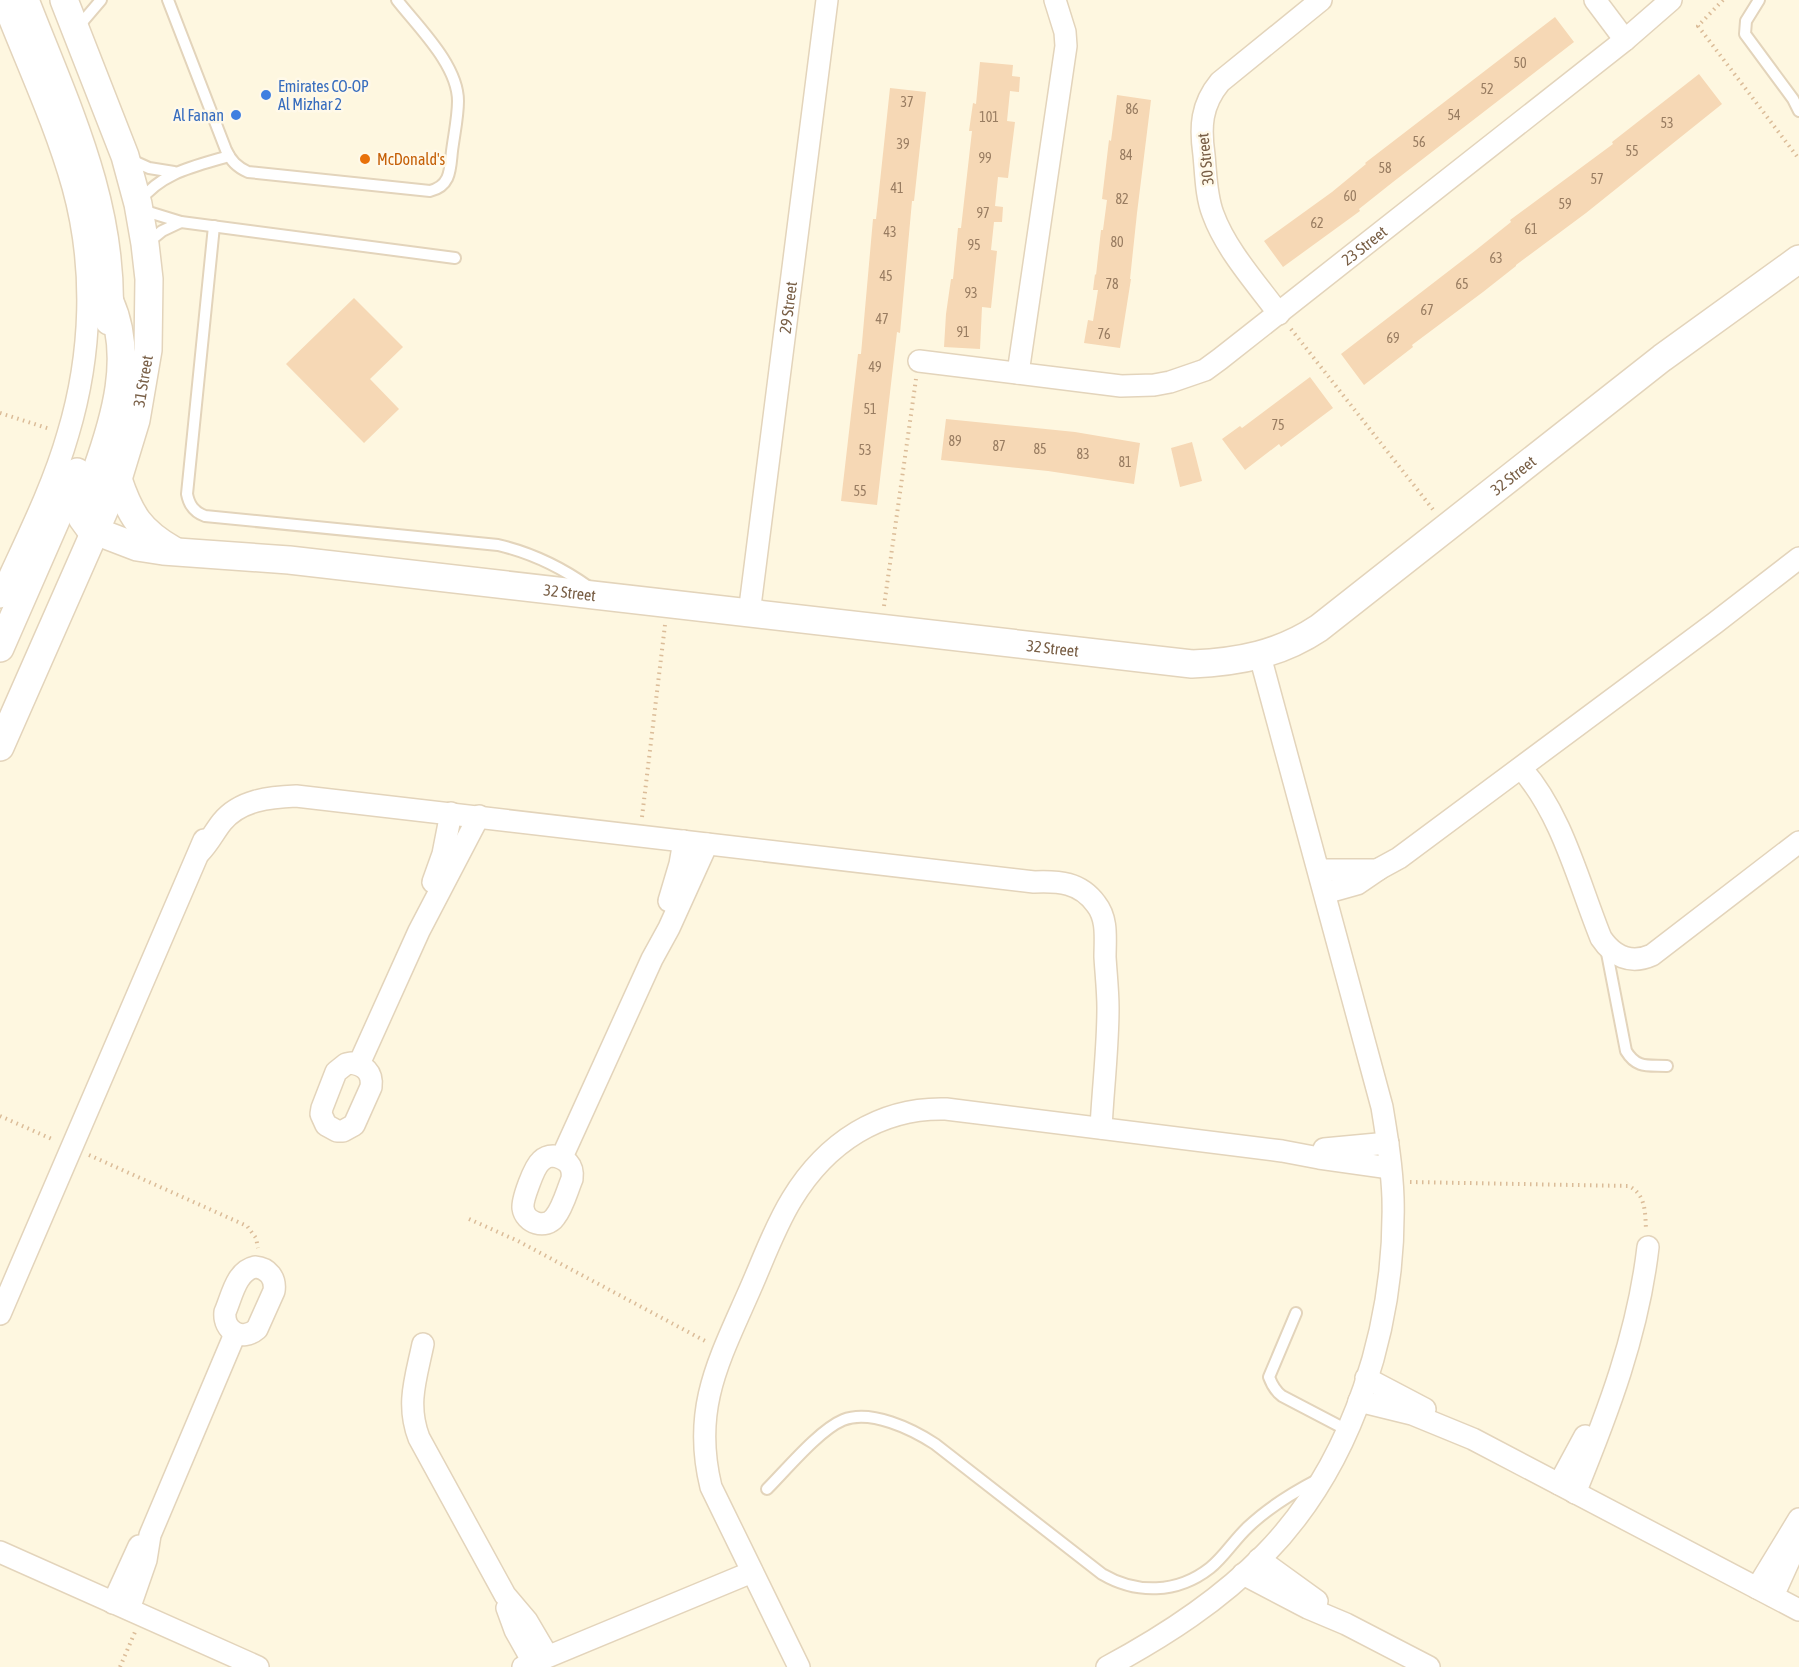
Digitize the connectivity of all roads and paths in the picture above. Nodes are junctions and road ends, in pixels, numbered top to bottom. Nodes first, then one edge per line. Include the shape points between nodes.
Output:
1 (2, 0) edge
2 (25, 0) edge
3 (64, 0) edge
4 (101, 0) edge
5 (168, 0) edge
6 (397, 0) edge
7 (827, 0) edge
8 (1055, 0) edge
9 (1321, 0) edge
10 (1595, 0) edge
11 (1671, 0) edge
12 (1723, 0) edge
13 (1759, 0) edge
14 (76, 30) junction
15 (1625, 40) junction
16 (1796, 101) edge
17 (1799, 111) edge
18 (125, 156) junction
19 (229, 156) junction
20 (1799, 159) edge
21 (175, 172) junction
22 (139, 207) junction
23 (181, 222) junction
24 (214, 226) junction
25 (145, 244) junction
26 (456, 258) dead end
27 (1799, 259) edge
28 (110, 302) junction
29 (1279, 314) junction
30 (919, 361) joint
31 (1018, 373) junction
32 (0, 413) edge
33 (68, 435) junction
34 (118, 479) junction
35 (1448, 528) junction
36 (96, 532) junction
37 (177, 552) junction
38 (1799, 558) edge
39 (75, 579) junction
40 (601, 596) junction
41 (0, 597) edge
42 (668, 603) junction
43 (749, 614) junction
44 (880, 628) junction
45 (0, 648) edge
46 (1260, 656) junction
47 (0, 747) edge
48 (1521, 768) junction
49 (451, 813) junction
50 (478, 816) junction
51 (639, 836) junction
52 (684, 841) junction
53 (1799, 842) edge
54 (707, 844) junction
55 (1378, 869) junction
56 (1318, 870) junction
57 (1324, 892) junction
58 (419, 931) junction
59 (1606, 945) junction
60 (652, 959) junction
61 (359, 1064) dead end
62 (1667, 1066) dead end
63 (0, 1116) edge
64 (1101, 1128) junction
65 (1388, 1143) junction
66 (72, 1147) junction
67 (1282, 1151) junction
68 (562, 1157) dead end
69 (1391, 1175) junction
70 (469, 1219) dead end
71 (1648, 1246) joint
72 (255, 1267) junction
73 (1296, 1312) dead end
74 (0, 1314) edge
75 (235, 1334) junction
76 (423, 1344) dead end
77 (724, 1351) junction
78 (1366, 1378) junction
79 (1359, 1401) junction
80 (1347, 1430) junction
81 (1473, 1440) junction
82 (1323, 1478) junction
83 (1567, 1488) junction
84 (767, 1489) dead end
85 (1799, 1519) edge
86 (1799, 1539) edge
87 (0, 1552) edge
88 (1259, 1559) junction
89 (752, 1572) junction
90 (1243, 1574) junction
91 (1765, 1592) junction
92 (128, 1609) junction
93 (1799, 1610) edge
94 (1346, 1624) junction
95 (534, 1662) edge
96 (120, 1667) edge
97 (258, 1667) edge
98 (799, 1667) edge
99 (1107, 1667) edge
100 (1429, 1667) edge

1 - 33 street via 64,159 83,239 86,343
2 - 28 street via 98,198 108,256
3 - 14 street, 31 Street
4 - 14 lane
5 - 19 lane
6 - 19 lane via 446,63 456,86 458,100 449,177 445,183 425,192 248,172
7 - 43 street, 29 Street
8 - 31 street via 1066,46
9 - 29 street, 30 Street via 1220,82 1208,99 1201,120 1212,213 1226,241
10 - 15 street
11 - 15 street, 23 Street
12 - 20 path via 1698,26
13 - 16 lane via 1746,21 1745,34
14 - 18 street, 31 Street
15 - 29 street, 23 Street
16 - 17 lane
18 - 21 lane via 148,168
18 - 22 street, 31 Street
19 - 21 lane
21 - 22 lane via 154,186
22 - 23 lane
22 - 25 street, 31 Street
23 - 24 lane
23 - 25 lane
24 - 26 lane
24 - 40 lane via 187,494 194,510 205,516 498,545 554,565
25 - 34 street, 31 Street via 148,350 136,420
27 - 35 street, 32 Street via 1662,358
28 - 36 street via 121,332 122,364 108,434 81,511 85,524
28 - 45 street via 105,371 89,437 66,500
29 - 31 street, 23 Street via 1205,370 1170,382 1121,386
29 - 35 path
30 - 31 street, 23 Street
30 - 44 path
32 - 33 path
33 - 41 street
34 - 36 street, 31 Street
34 - 37 street, 32 Street via 139,525
35 - 46 street, 32 Street via 1320,628
36 - 37 street, 32 Street via 137,547
36 - 39 street, 31 Street
37 - 39 street via 113,555 92,564
37 - 40 street, 32 Street via 289,560
38 - 48 street
39 - 47 street, 31 Street
40 - 42 street, 32 Street
42 - 43 street, 32 Street
42 - 51 path
43 - 44 street, 32 Street
44 - 46 street, 32 Street via 1192,664
46 - 56 street
48 - 55 street via 1410,851
48 - 59 street via 1552,812
49 - 50 street
49 - 58 street via 443,854
49 - 66 street via 281,797 242,806 223,820 200,852
50 - 51 street
50 - 58 street
51 - 52 street
52 - 54 street
52 - 60 street
53 - 59 street via 1652,955 1629,959
54 - 60 street
54 - 64 street via 1034,882 1056,881 1072,884 1091,897 1104,921 1108,1007
55 - 56 street
55 - 57 street via 1357,884
56 - 57 street
57 - 65 street via 1376,1082
58 - 61 street
59 - 62 lane via 1626,1051 1640,1065
60 - 68 street
63 - 66 path
64 - 67 street
64 - 77 street via 929,1108 896,1114 867,1126 818,1164 793,1198
65 - 67 street
65 - 69 street
66 - 72 path via 246,1226 258,1245
66 - 74 street
67 - 69 street
69 - 71 path via 1629,1186 1642,1198
69 - 78 street via 1389,1271
70 - 77 path
71 - 83 street via 1634,1328 1615,1386 1595,1418
72 - 75 street via 240,1276 225,1312 226,1324
72 - 75 street via 270,1274 274,1291 257,1329 246,1335
73 - 80 lane via 1269,1377 1271,1384 1282,1396
75 - 92 street via 150,1535 134,1554
76 - 95 street via 412,1396 414,1425 505,1595 515,1630
77 - 89 street via 707,1398 704,1454 711,1487
78 - 79 street
78 - 81 street via 1442,1418
79 - 80 street
79 - 81 street via 1412,1414
80 - 82 street
81 - 83 street
82 - 84 lane via 1267,1512 1198,1576 1154,1589 1126,1585 1101,1574 935,1444 889,1422 859,1417 843,1420
82 - 88 street
83 - 91 street
85 - 91 street
86 - 91 street
87 - 92 street
88 - 90 street
88 - 94 street
89 - 95 street
89 - 98 street
90 - 94 street
90 - 99 street via 1174,1629
91 - 93 street
92 - 96 path
92 - 97 street
94 - 100 street

